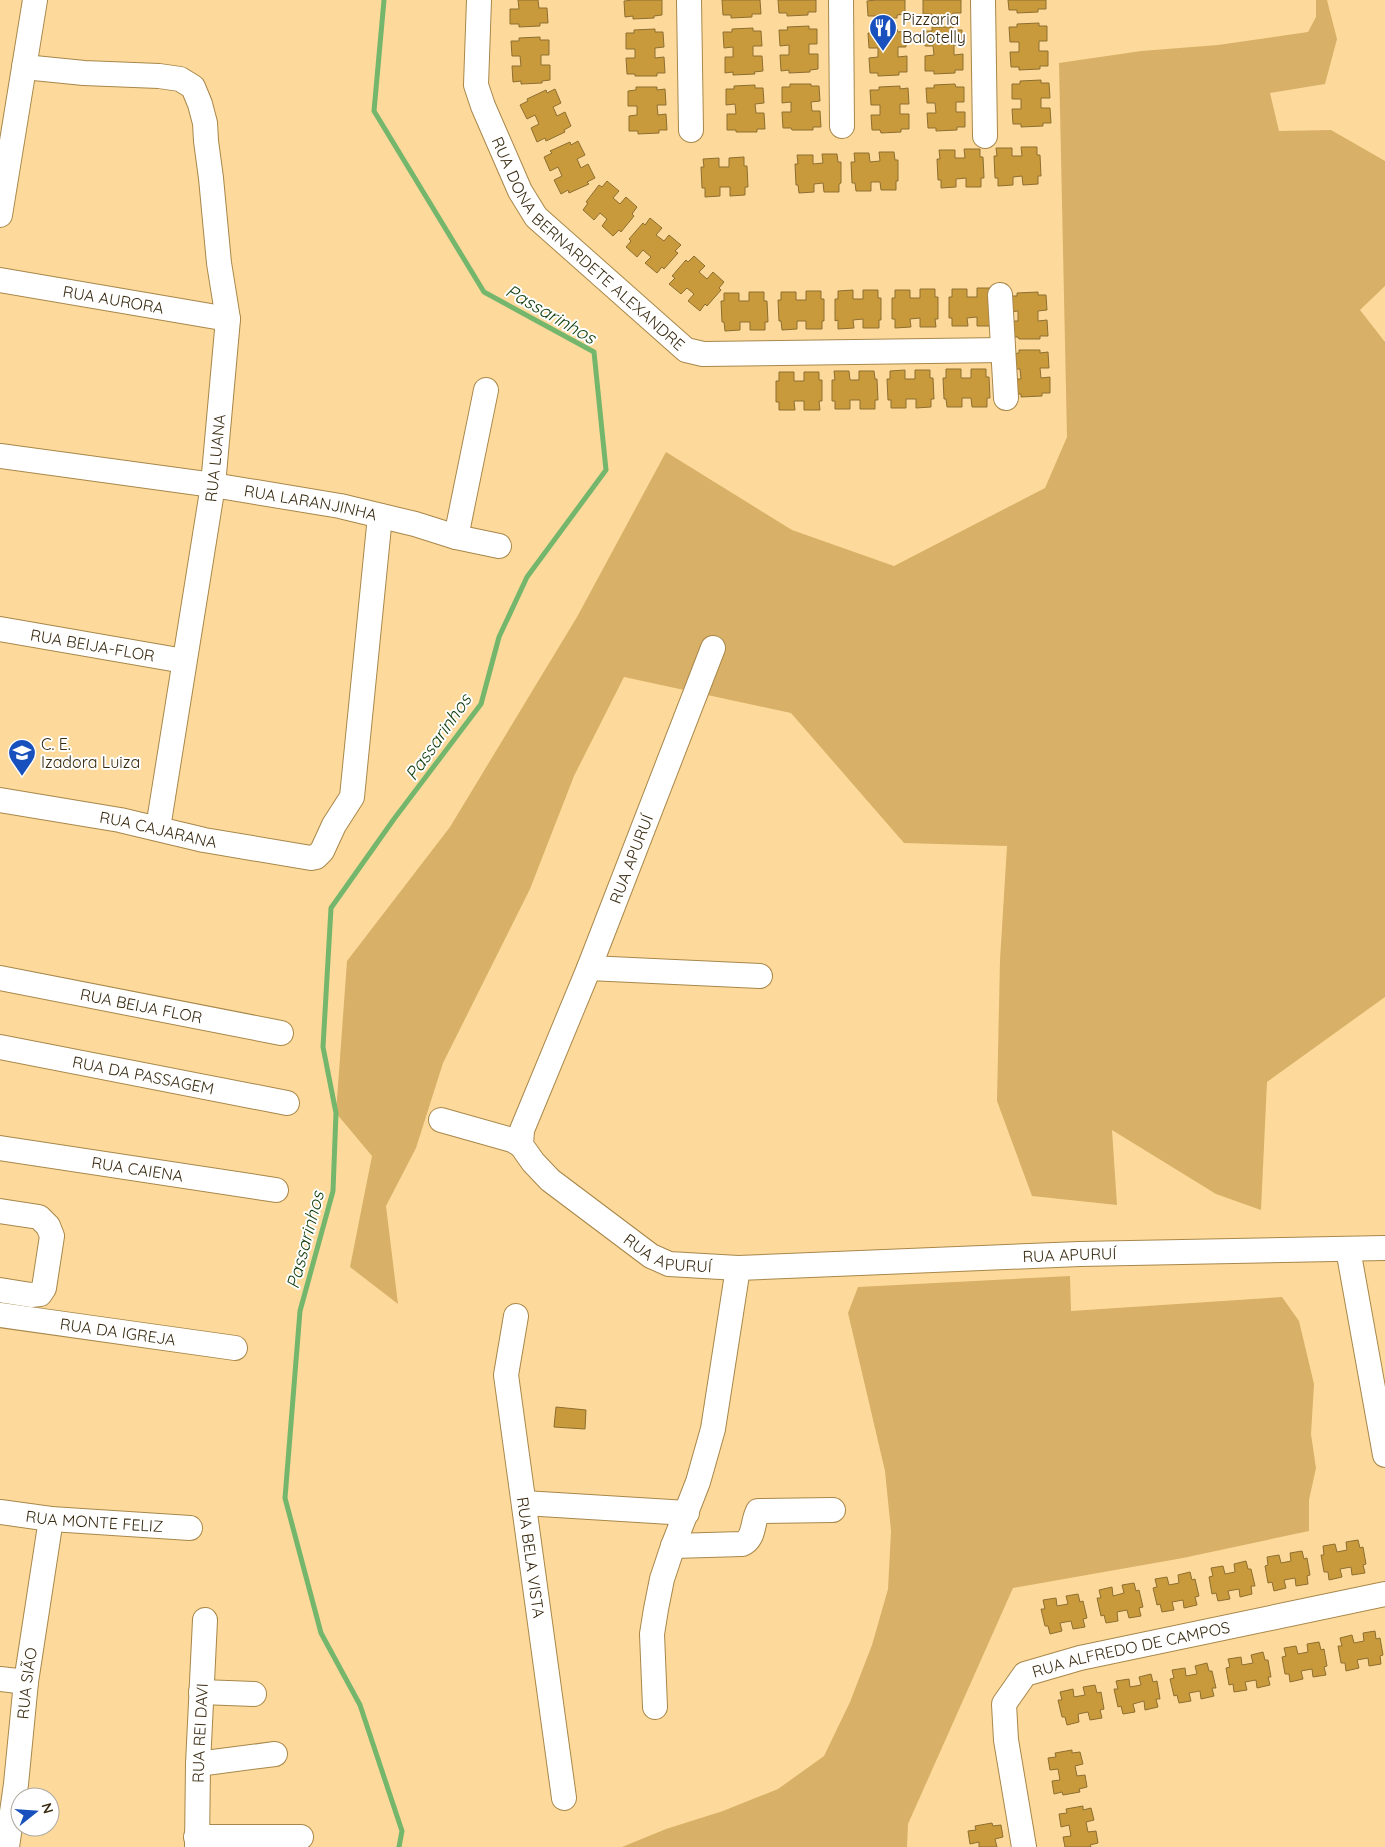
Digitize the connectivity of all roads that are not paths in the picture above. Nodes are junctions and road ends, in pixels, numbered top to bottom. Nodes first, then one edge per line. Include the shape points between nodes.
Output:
1 (35, 0) edge
2 (479, 0) edge
3 (689, 0) edge
4 (841, 0) edge
5 (983, 0) edge
6 (24, 67) junction
7 (842, 126) dead end
8 (691, 130) dead end
9 (985, 136) dead end
10 (0, 215) edge
11 (0, 280) edge
12 (1000, 295) dead end
13 (228, 319) junction
14 (1003, 350) junction
15 (486, 390) dead end
16 (1006, 398) dead end
17 (0, 456) edge
18 (214, 485) junction
19 (380, 516) junction
20 (456, 537) junction
21 (500, 546) dead end
22 (0, 629) edge
23 (713, 648) dead end
24 (184, 661) junction
25 (0, 800) edge
26 (158, 828) junction
27 (589, 968) junction
28 (760, 976) dead end
29 (0, 978) edge
30 (282, 1033) dead end
31 (0, 1047) edge
32 (287, 1103) dead end
33 (441, 1120) dead end
34 (521, 1145) junction
35 (0, 1148) edge
36 (276, 1190) dead end
37 (0, 1211) edge
38 (1385, 1248) edge
39 (1348, 1249) junction
40 (738, 1268) junction
41 (0, 1290) edge
42 (0, 1315) edge
43 (516, 1316) dead end
44 (235, 1348) dead end
45 (1385, 1455) edge
46 (524, 1503) junction
47 (833, 1510) dead end
48 (0, 1512) edge
49 (687, 1513) junction
50 (51, 1519) junction
51 (190, 1528) dead end
52 (673, 1546) junction
53 (1385, 1594) edge
54 (205, 1620) dead end
55 (0, 1679) edge
56 (26, 1682) junction
57 (201, 1692) junction
58 (254, 1694) dead end
59 (655, 1707) dead end
60 (276, 1754) dead end
61 (198, 1764) junction
62 (564, 1798) dead end
63 (301, 1837) dead end
64 (196, 1842) edge
65 (7, 1847) edge
66 (1024, 1847) edge

1 - 6 street
2 - 14 street, RUA DONA BERNARDETE ALEXANDRE via 476,85 520,191 536,217 686,350 703,354
3 - 8 street
4 - 7 street
5 - 9 street
6 - 10 street
6 - 13 street, RUA LUANA via 159,76 180,79 193,87 205,123
11 - 13 street, RUA AURORA
12 - 14 street
13 - 18 street, RUA LUANA
14 - 16 street
15 - 20 street
17 - 18 street, RUA LARANJINHA
18 - 19 street, RUA LARANJINHA
18 - 24 street, RUA LUANA
19 - 20 street, RUA LARANJINHA
19 - 26 street, RUA CAJARANA via 352,797 322,851 311,858 204,840
20 - 21 street, RUA LARANJINHA
22 - 24 street, RUA BEIJA-FLOR
23 - 27 street, RUA APURUÍ
24 - 26 street, RUA LUANA
25 - 26 street, RUA CAJARANA
27 - 28 street
27 - 34 street, RUA APURUÍ via 526,1117
29 - 30 street, RUA BEIJA FLOR
31 - 32 street, RUA DA PASSAGEM
33 - 34 street
34 - 40 street, RUA APURUÍ via 550,1180 651,1256 669,1264
35 - 36 street, RUA CAIENA
37 - 41 street via 39,1216 52,1236 44,1288 40,1294
38 - 39 street, RUA APURUÍ
39 - 40 street, RUA APURUÍ via 1080,1254
39 - 45 street
40 - 49 street via 713,1428
42 - 44 street, RUA DA IGREJA
43 - 46 street, RUA BELA VISTA via 506,1375
46 - 49 street
46 - 62 street, RUA BELA VISTA
47 - 52 street via 758,1511 748,1542
48 - 50 street, RUA MONTE FELIZ
49 - 52 street
50 - 51 street, RUA MONTE FELIZ
50 - 56 street, RUA SIÃO
52 - 59 street via 662,1579 652,1634
53 - 66 street, RUA ALFREDO DE CAMPOS via 1080,1658 1025,1674 1004,1704 1006,1740
54 - 57 street, RUA REI DAVI
55 - 56 street
56 - 65 street, RUA SIÃO
57 - 58 street
57 - 61 street, RUA REI DAVI
60 - 61 street
61 - 64 street, RUA REI DAVI
63 - 64 street

